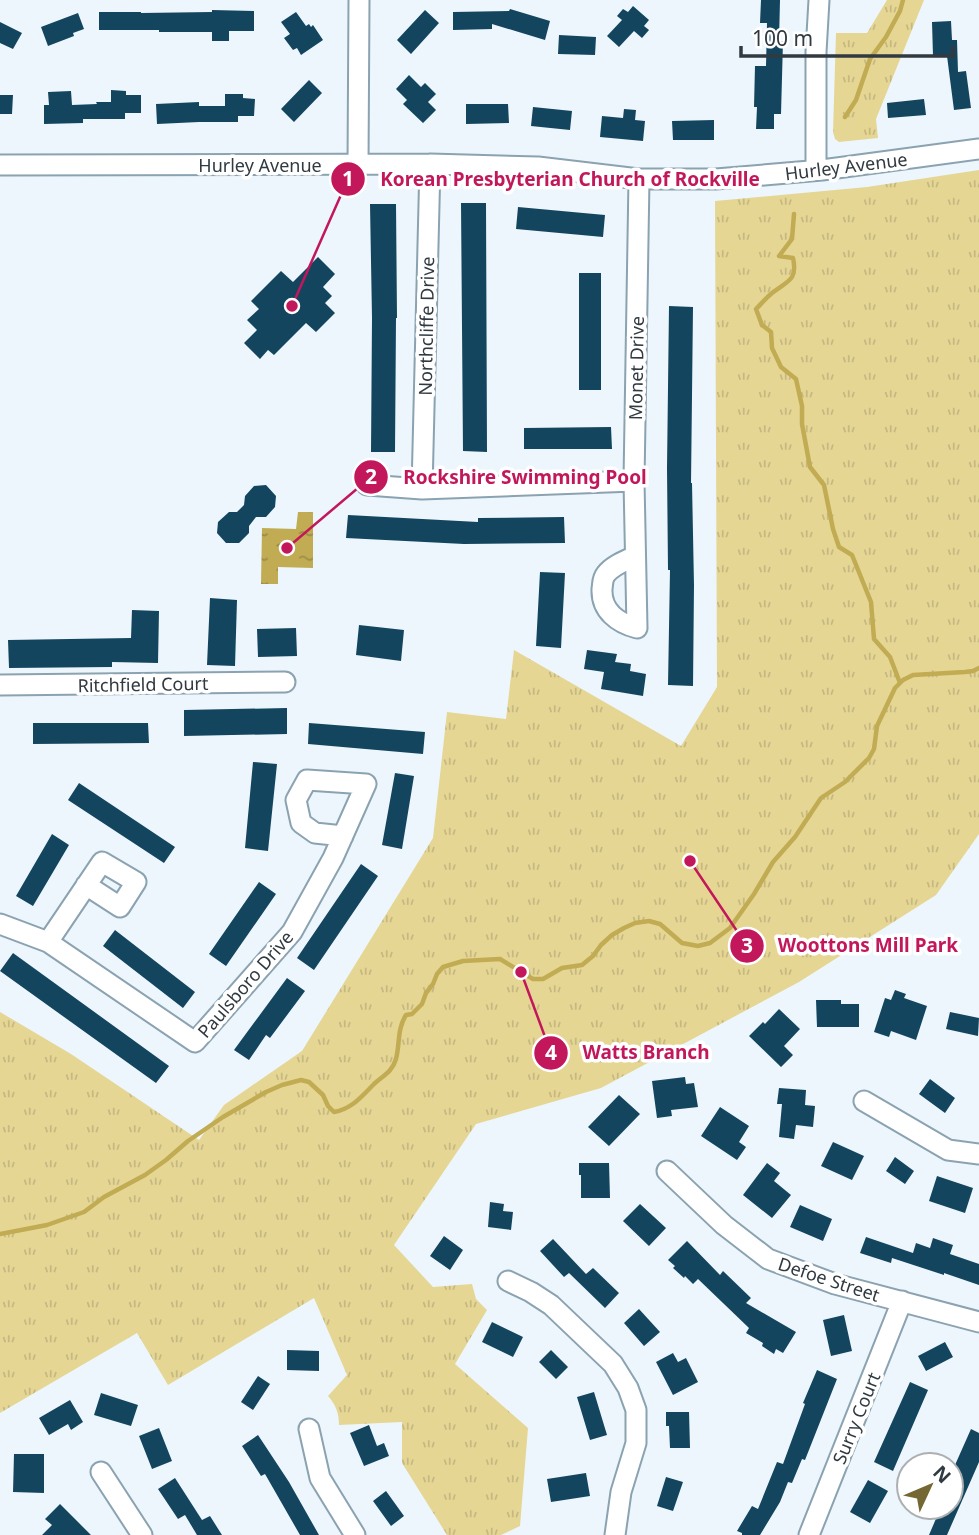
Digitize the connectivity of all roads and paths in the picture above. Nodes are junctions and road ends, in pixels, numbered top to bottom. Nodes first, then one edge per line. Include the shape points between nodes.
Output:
1 (359, 0) edge
2 (819, 0) edge
3 (979, 149) edge
4 (430, 164) junction
5 (0, 165) edge
6 (358, 165) junction
7 (816, 170) junction
8 (639, 179) junction
9 (634, 481) junction
10 (367, 485) dead end
11 (422, 489) junction
12 (635, 556) dead end
13 (285, 682) dead end
14 (0, 685) edge
15 (343, 835) dead end
16 (86, 885) dead end
17 (0, 924) edge
18 (48, 942) junction
19 (864, 1101) dead end
20 (979, 1153) edge
21 (667, 1171) dead end
22 (508, 1281) dead end
23 (902, 1301) junction
24 (979, 1322) edge
25 (309, 1429) dead end
26 (101, 1472) dead end
27 (142, 1535) edge
28 (355, 1535) edge
29 (615, 1535) edge
30 (809, 1535) edge

1 - 6 street
2 - 7 street
3 - 7 street, Hurley Avenue
4 - 6 street, Hurley Avenue
4 - 8 street, Hurley Avenue via 538,167
4 - 11 street, Northcliffe Drive
5 - 6 street, Hurley Avenue
7 - 8 street, Hurley Avenue via 716,179
8 - 9 street, Monet Drive
9 - 11 street
9 - 12 street, Monet Drive
10 - 11 street
13 - 14 street, Ritchfield Court
15 - 18 street, Paulsboro Drive via 292,932 195,1042
16 - 18 street
17 - 18 street, Paulsboro Drive
19 - 20 street via 948,1150
21 - 23 street, Defoe Street via 768,1259 835,1284
22 - 29 street via 551,1305 613,1364 628,1388 636,1410 636,1443 621,1492
23 - 24 street, Defoe Street
23 - 30 street, Surry Court
25 - 28 street via 320,1478
26 - 27 street

